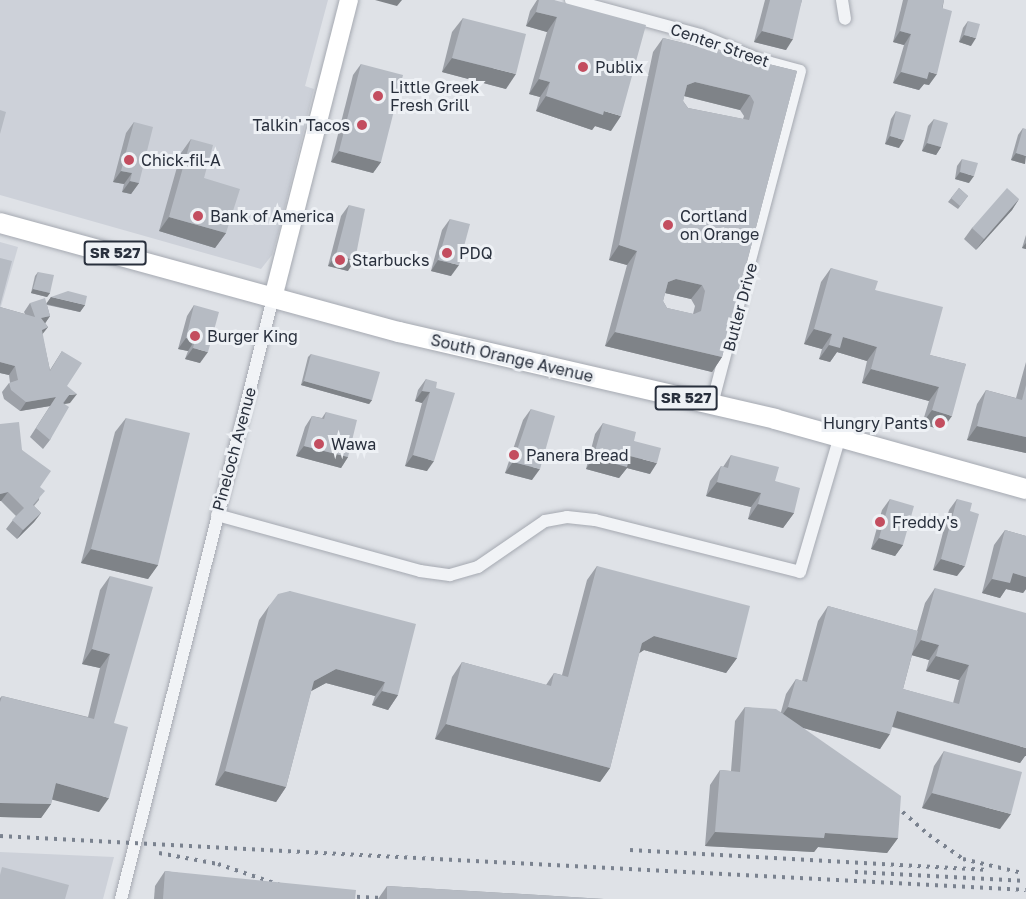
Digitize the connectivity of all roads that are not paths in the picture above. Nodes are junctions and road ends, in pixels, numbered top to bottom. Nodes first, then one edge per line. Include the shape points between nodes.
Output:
1 (349, 0) edge
2 (572, 0) edge
3 (842, 0) edge
4 (845, 19) dead end
5 (800, 71) joint
6 (0, 223) edge
7 (273, 298) junction
8 (712, 403) junction
9 (840, 436) junction
10 (1026, 489) edge
11 (217, 515) junction
12 (121, 899) edge

1 - 7 street, Pineloch Avenue
2 - 5 street, Center Street via 700,35 760,60
3 - 4 street
5 - 8 street, Butler Drive
6 - 7 main road, South Orange Avenue / SR 527
7 - 8 main road, South Orange Avenue / SR 527 via 420,337
7 - 11 street, Pineloch Avenue
8 - 9 main road, South Orange Avenue / SR 527
9 - 10 main road, South Orange Avenue / SR 527
9 - 11 street via 800,572 595,520 567,517 544,521 478,567 450,575 420,571
11 - 12 street, Pineloch Avenue

